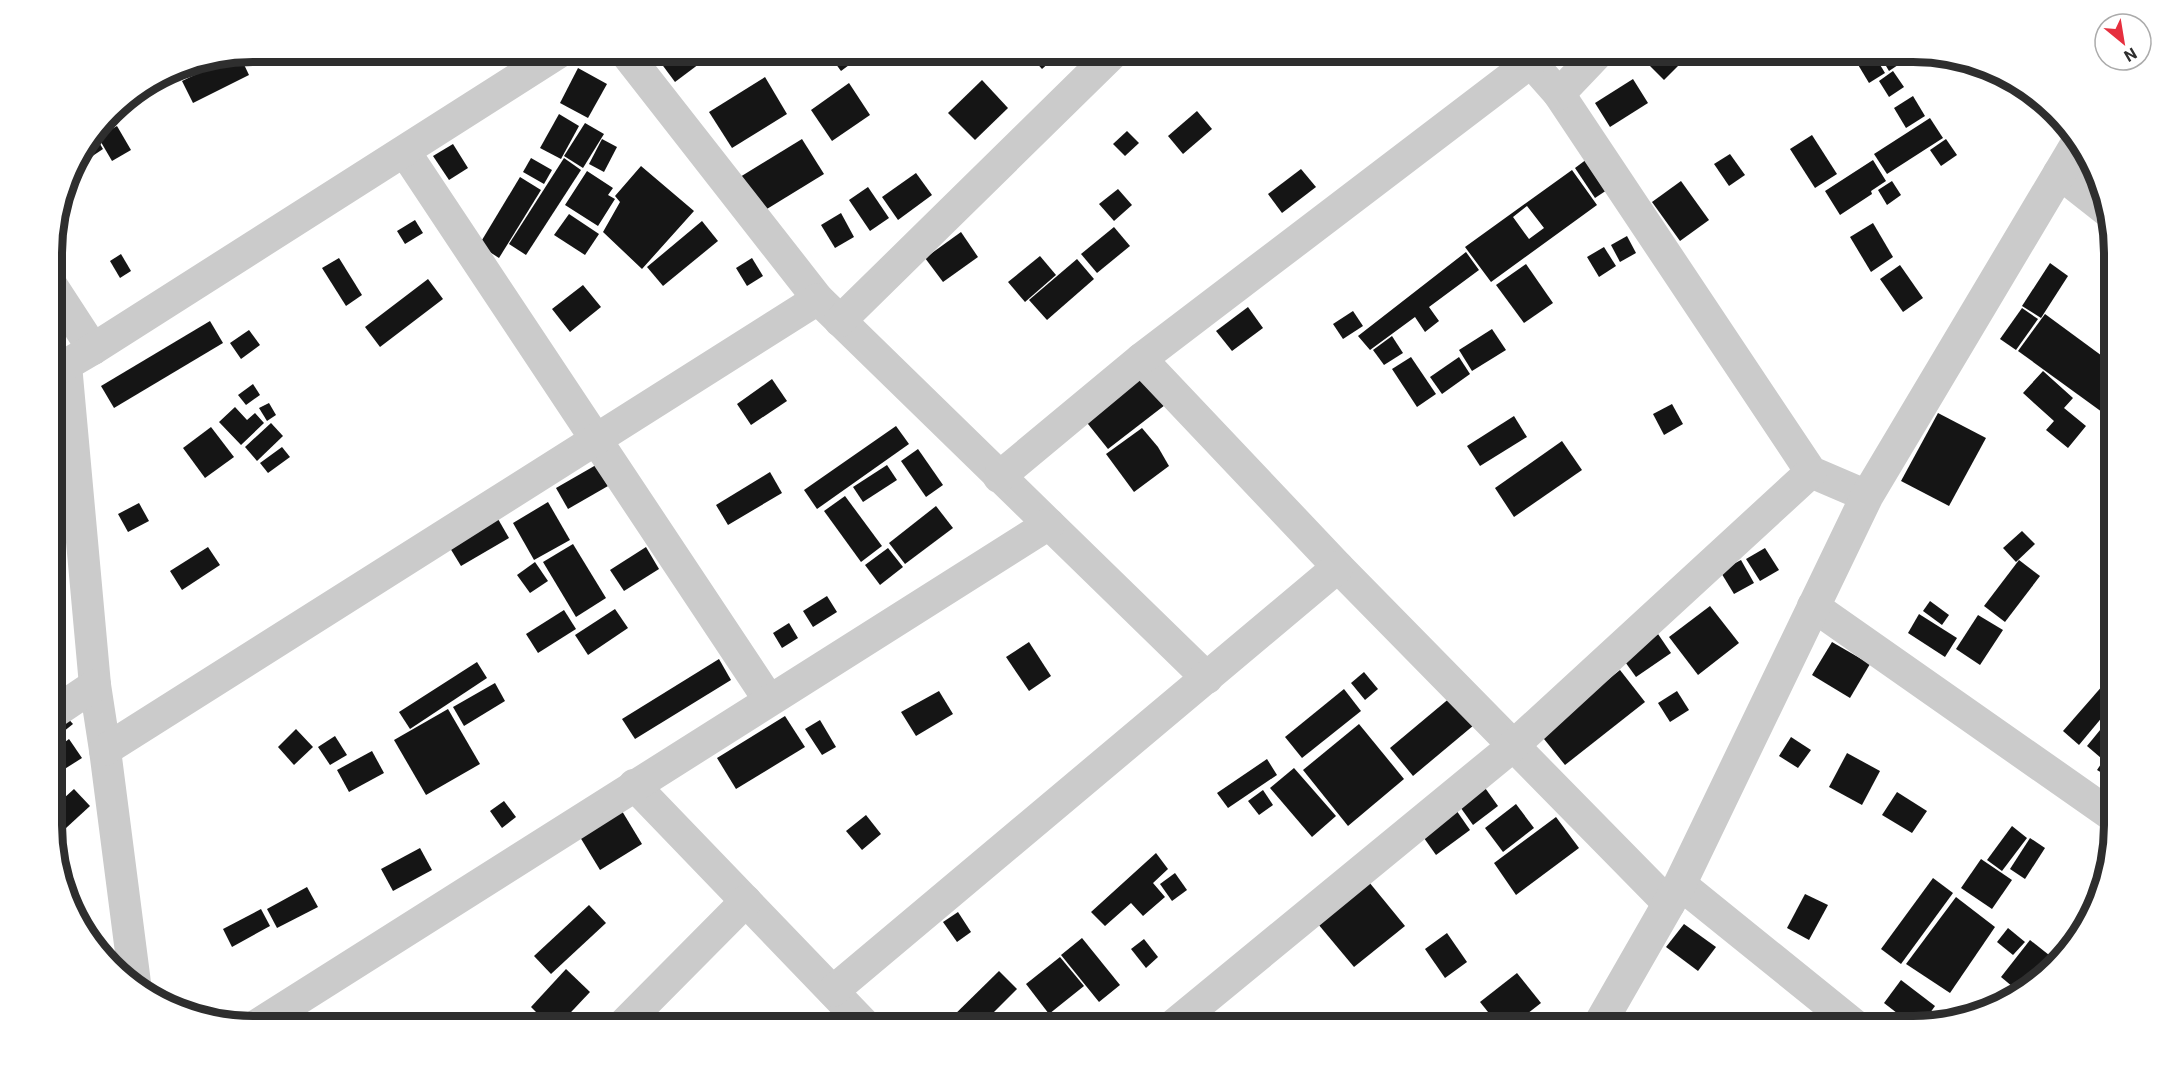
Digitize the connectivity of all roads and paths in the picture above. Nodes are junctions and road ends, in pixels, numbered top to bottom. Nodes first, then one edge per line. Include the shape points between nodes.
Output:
1 (535, 61) edge
2 (632, 61) edge
3 (1105, 61) edge
4 (1520, 61) edge
5 (1530, 61) edge
6 (1590, 61) edge
7 (1559, 94) junction
8 (2073, 150) edge
9 (405, 152) junction
10 (2060, 173) junction
11 (2097, 203) edge
12 (818, 299) junction
13 (62, 302) edge
14 (840, 321) junction
15 (93, 350) junction
16 (1141, 359) junction
17 (62, 367) edge
18 (62, 395) edge
19 (596, 440) junction
20 (1811, 472) junction
21 (999, 477) junction
22 (1867, 496) junction
23 (1049, 524) junction
24 (1338, 567) junction
25 (1814, 606) junction
26 (1207, 678) junction
27 (95, 685) junction
28 (769, 700) junction
29 (62, 707) edge
30 (1513, 746) junction
31 (105, 750) junction
32 (634, 785) junction
33 (2104, 810) edge
34 (1675, 894) junction
35 (746, 902) junction
36 (134, 975) edge
37 (833, 992) junction
38 (271, 1016) edge
39 (632, 1016) edge
40 (856, 1016) edge
41 (1185, 1016) edge
42 (1604, 1016) edge
43 (1842, 1016) edge

1 - 9 street
2 - 12 street
3 - 14 street
4 - 16 street
5 - 7 street
6 - 7 street
7 - 20 street
8 - 10 street
9 - 15 street
9 - 19 street
10 - 11 street
10 - 22 street
12 - 14 street
12 - 19 street
13 - 15 street
14 - 21 street
15 - 17 street
16 - 21 street
16 - 24 street
18 - 27 street
19 - 28 street
19 - 31 street
20 - 22 street
20 - 30 street
21 - 23 street
22 - 25 street
23 - 26 street
23 - 28 street
24 - 26 street
24 - 30 street
25 - 33 street
25 - 34 street
26 - 37 street
27 - 29 street
27 - 31 street
28 - 32 street
30 - 34 street
30 - 41 street
31 - 36 street
32 - 35 street
32 - 38 street
34 - 42 street
34 - 43 street
35 - 37 street
35 - 39 street
37 - 40 street

